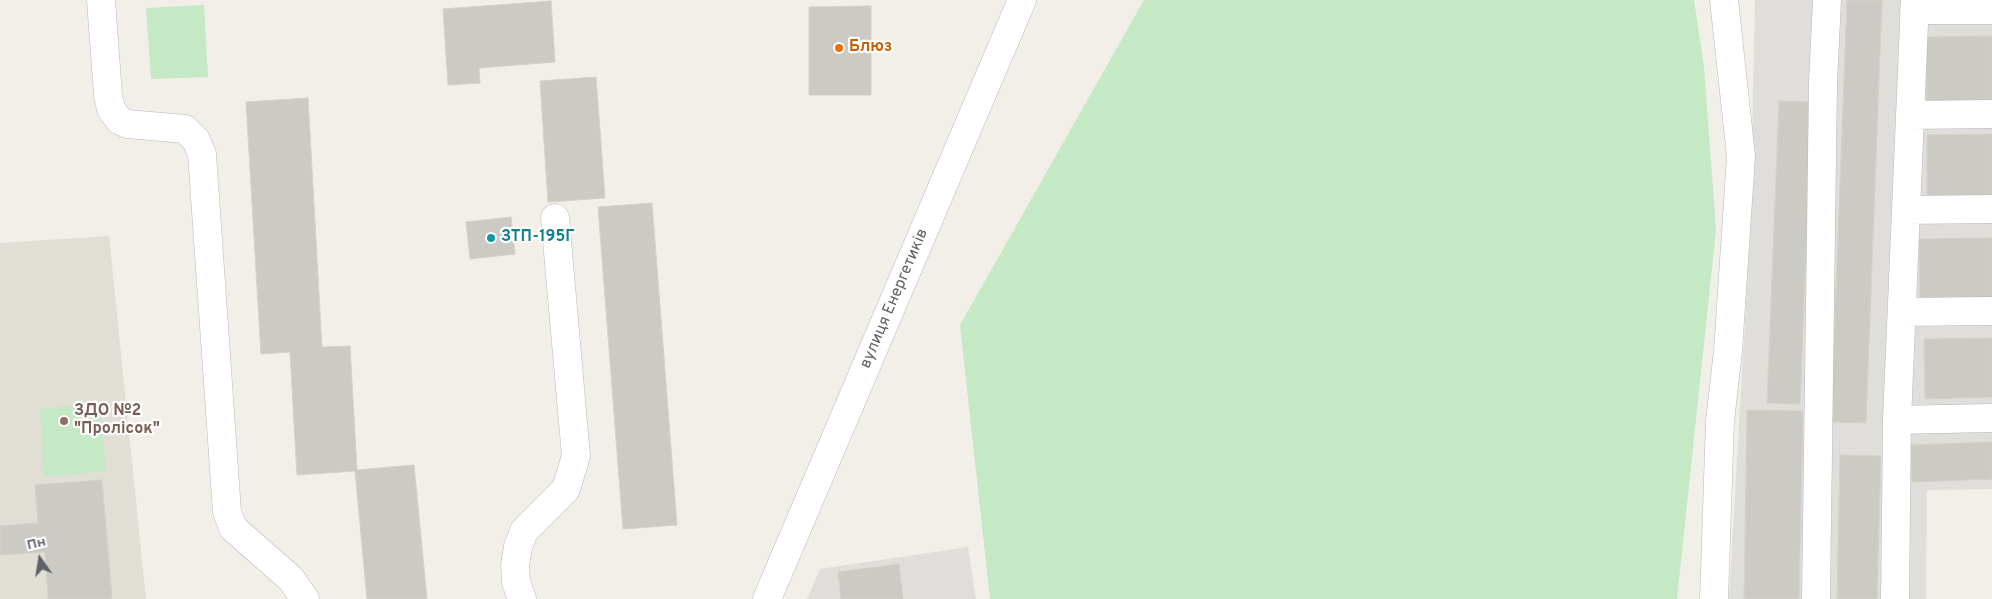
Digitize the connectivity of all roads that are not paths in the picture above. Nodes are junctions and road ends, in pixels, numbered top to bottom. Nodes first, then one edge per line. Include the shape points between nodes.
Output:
1 (101, 0) edge
2 (1022, 0) edge
3 (1724, 0) edge
4 (1827, 0) edge
5 (1914, 5) edge
6 (1992, 10) edge
7 (1992, 114) edge
8 (1910, 115) junction
9 (1992, 209) edge
10 (1906, 210) junction
11 (555, 218) dead end
12 (1992, 310) edge
13 (1902, 312) junction
14 (1992, 418) edge
15 (1898, 420) junction
16 (305, 599) edge
17 (522, 599) edge
18 (767, 599) edge
19 (1714, 599) edge
20 (1816, 599) edge
21 (1895, 599) edge

1 - 16 street via 111,109 119,120 127,124 185,129 196,140 202,154 227,512 233,528 291,579
2 - 18 street, вулиця Енергетиків
3 - 19 street via 1741,156 1728,352 1720,421
4 - 20 street
5 - 6 street
5 - 8 street
7 - 8 street
8 - 10 street
9 - 10 street
10 - 13 street
11 - 17 street via 576,456 566,489 524,531 515,565
12 - 13 street
13 - 15 street
14 - 15 street
15 - 21 street

